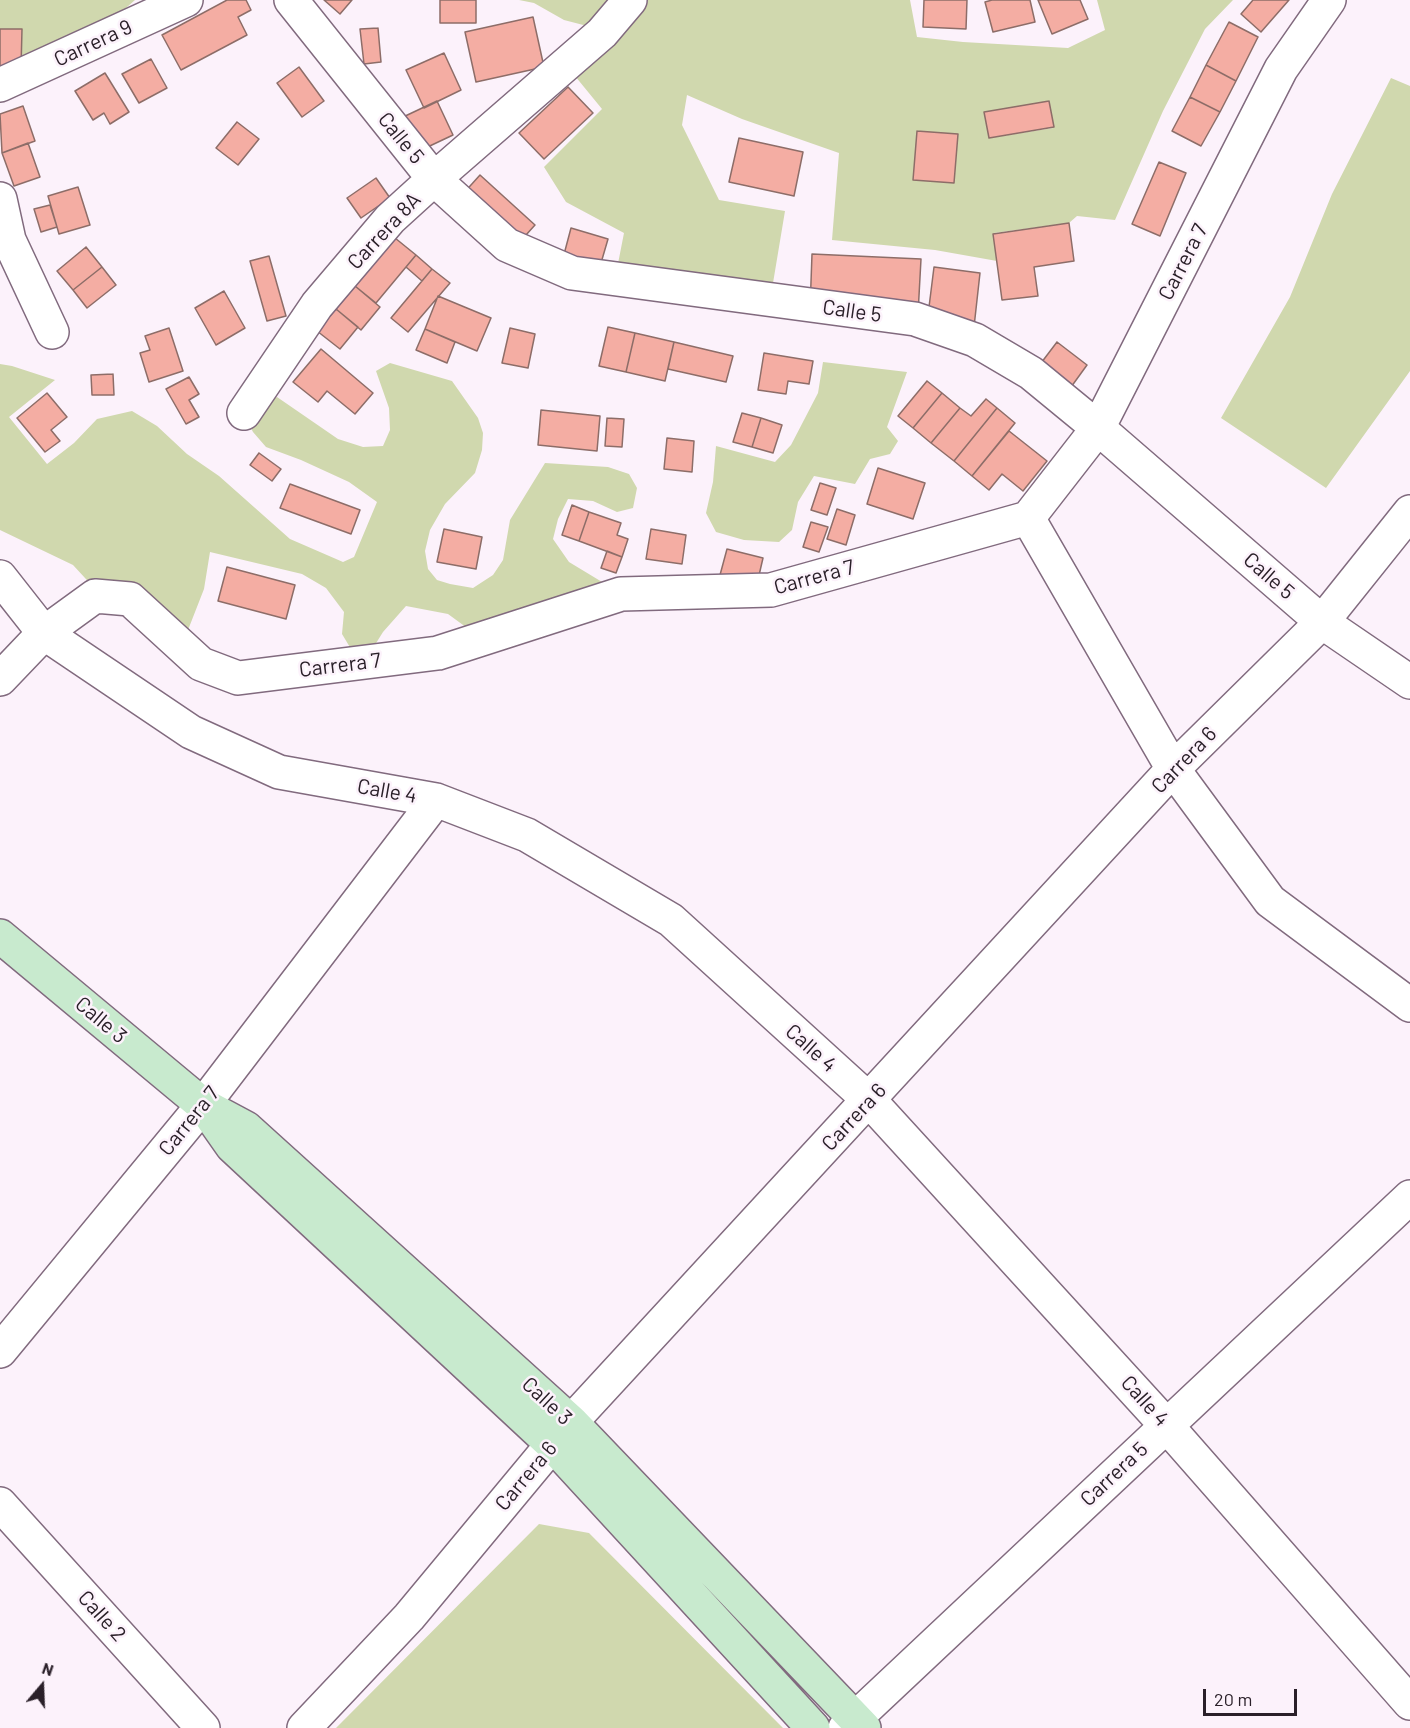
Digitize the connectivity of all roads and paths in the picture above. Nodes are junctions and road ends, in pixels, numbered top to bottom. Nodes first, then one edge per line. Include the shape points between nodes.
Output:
1 (186, 0) edge
2 (291, 0) edge
3 (630, 0) edge
4 (1329, 0) edge
5 (0, 85) edge
6 (434, 178) junction
7 (0, 199) edge
8 (52, 332) dead end
9 (244, 413) dead end
10 (1098, 428) junction
11 (1410, 512) edge
12 (1028, 518) junction
13 (0, 577) edge
14 (1322, 622) junction
15 (44, 633) junction
16 (0, 679) edge
17 (1410, 682) edge
18 (1173, 769) junction
19 (436, 800) junction
20 (0, 936) edge
21 (1410, 1005) edge
22 (869, 1100) junction
23 (203, 1105) junction
24 (1410, 1197) edge
25 (0, 1351) edge
26 (1166, 1425) junction
27 (561, 1433) junction
28 (0, 1504) edge
29 (1410, 1703) edge
30 (855, 1725) edge
31 (203, 1728) edge
32 (304, 1728) edge
33 (813, 1728) edge

1 - 5 street, Carrera 9
2 - 6 street, Calle 5
3 - 6 street, Carrera 8A via 602,33
4 - 10 street, Carrera 7 via 1281,69
6 - 9 street, Carrera 8A via 390,219 317,305
6 - 10 street, Calle 5 via 507,245 572,273 915,320 975,340 1030,373
7 - 8 street via 9,240
10 - 12 street, Carrera 7
10 - 14 street, Calle 5
11 - 14 street, Carrera 6
12 - 15 street, Carrera 7 via 771,590 621,594 438,653 238,678 201,664 130,599 95,596
12 - 18 street
13 - 15 street, Calle 4
14 - 17 street, Calle 5
14 - 18 street, Carrera 6
15 - 16 street
15 - 19 street, Calle 4 via 191,732 279,772
18 - 21 street via 1270,901
18 - 22 street, Carrera 6
19 - 22 street, Calle 4 via 527,835 671,920
19 - 23 street, Carrera 7
20 - 23 main road, Calle 3
22 - 26 street, Calle 4
22 - 27 street, Carrera 6
23 - 25 street, Carrera 7
23 - 27 main road, Calle 3 via 232,1146
24 - 26 street, Carrera 5
26 - 29 street, Calle 4
26 - 30 street, Carrera 5
27 - 30 main road, Calle 3
27 - 32 street, Carrera 6 via 409,1617
27 - 33 main road, Calle 3
28 - 31 street, Calle 2

